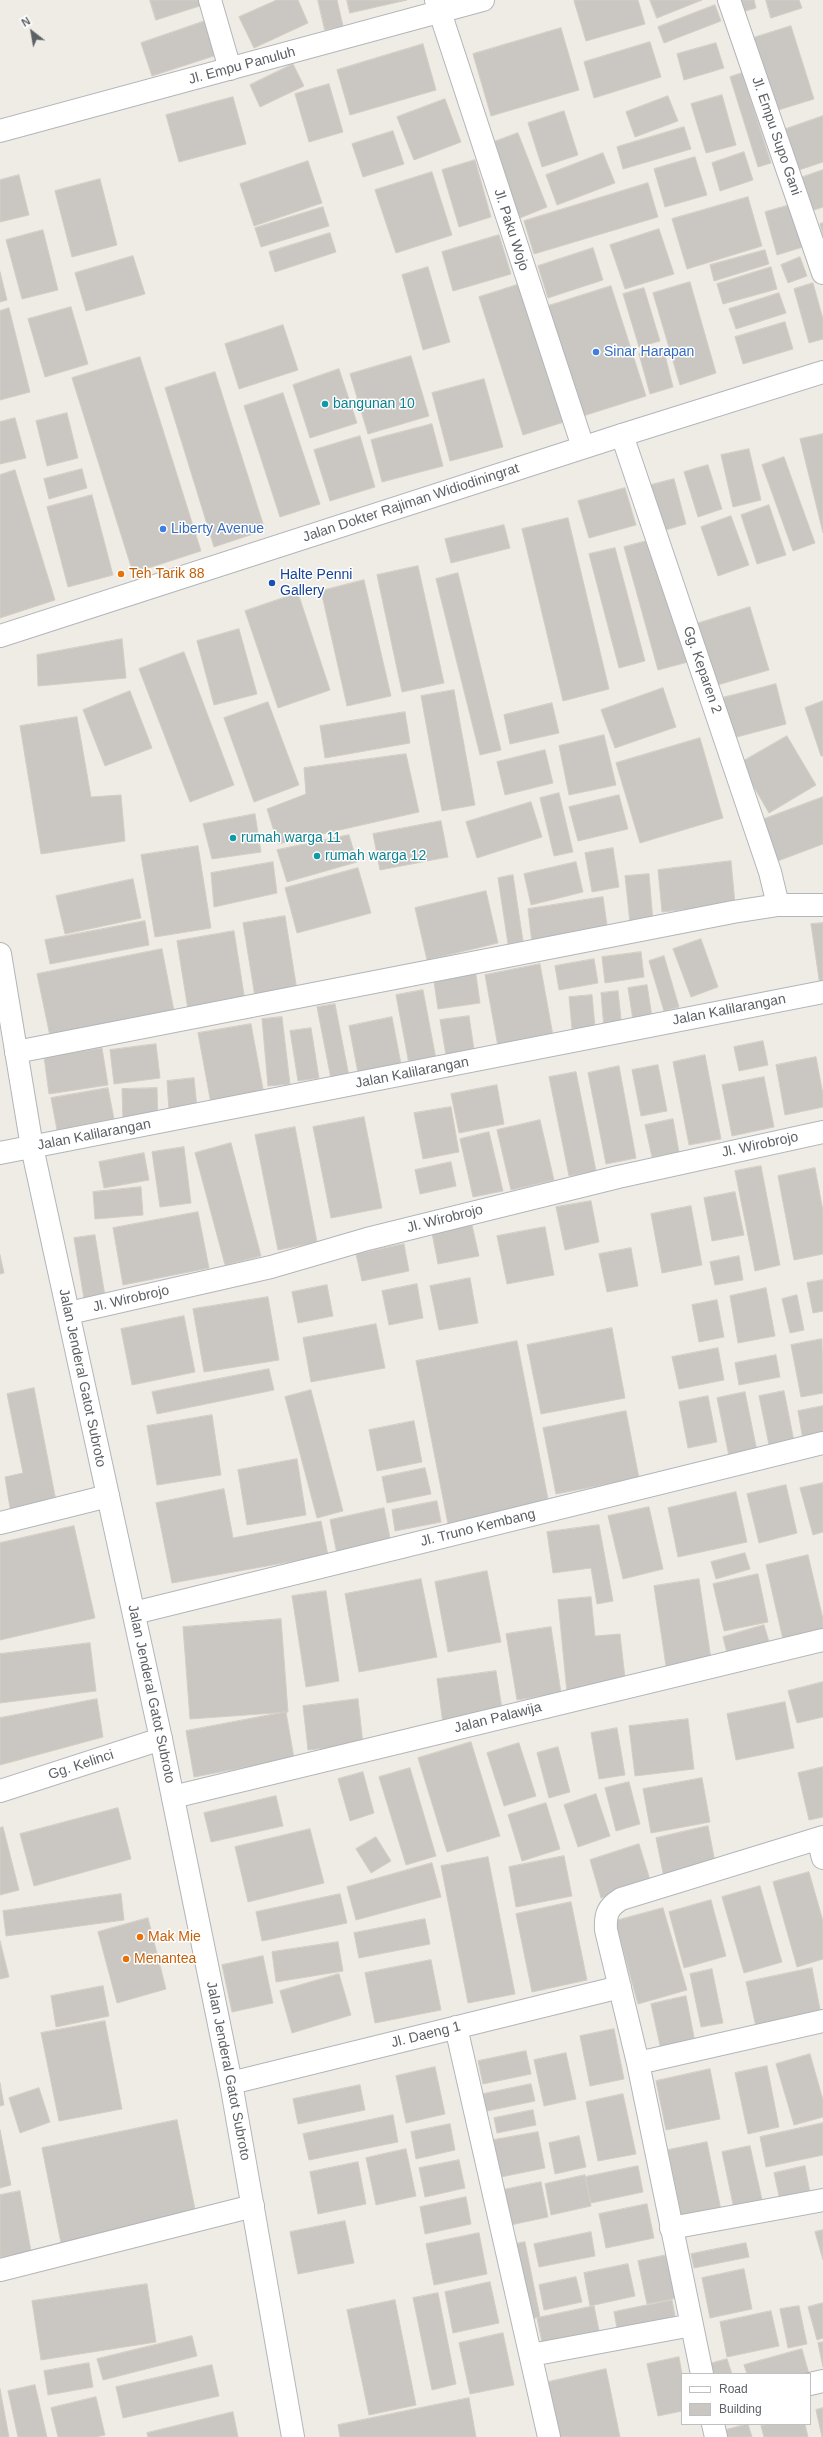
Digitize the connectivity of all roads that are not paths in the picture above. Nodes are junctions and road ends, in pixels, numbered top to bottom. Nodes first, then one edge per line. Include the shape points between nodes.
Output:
1 (210, 0) edge
2 (483, 0) edge
3 (729, 0) edge
4 (438, 6) edge
5 (230, 69) junction
6 (0, 131) edge
7 (823, 273) edge
8 (823, 372) edge
9 (622, 434) junction
10 (583, 447) junction
11 (0, 636) edge
12 (778, 905) junction
13 (823, 905) edge
14 (0, 954) edge
15 (823, 992) edge
16 (16, 1052) junction
17 (823, 1132) edge
18 (32, 1147) junction
19 (0, 1153) edge
20 (69, 1313) junction
21 (823, 1442) edge
22 (108, 1496) junction
23 (0, 1523) edge
24 (134, 1613) junction
25 (823, 1640) edge
26 (161, 1739) junction
27 (0, 1791) edge
28 (173, 1797) junction
29 (821, 1845) edge
30 (620, 1987) junction
31 (823, 2020) edge
32 (456, 2027) junction
33 (638, 2063) junction
34 (231, 2083) junction
35 (823, 2200) edge
36 (253, 2206) junction
37 (671, 2228) junction
38 (0, 2270) edge
39 (692, 2325) junction
40 (531, 2355) junction
41 (702, 2373) edge
42 (823, 2381) edge
43 (811, 2384) edge
44 (713, 2425) edge
45 (293, 2437) edge
46 (549, 2437) edge
47 (716, 2437) edge

1 - 5 street
2 - 4 street, Jl. Empu Panuluh
3 - 7 street, Jl. Empu Supo Gani
4 - 5 street, Jl. Empu Panuluh
4 - 10 street, Jl. Paku Wojo
5 - 6 street, Jl. Empu Panuluh
8 - 9 street, Jalan Dokter Rajiman Widiodiningrat
9 - 10 street, Jalan Dokter Rajiman Widiodiningrat
9 - 12 street, Gg. Keparen 2 via 770,872
10 - 11 street, Jalan Dokter Rajiman Widiodiningrat
12 - 13 street
12 - 16 street
14 - 16 street, Jalan Jenderal Gatot Subroto
15 - 18 street, Jalan Kalilarangan
16 - 18 street, Jalan Jenderal Gatot Subroto
17 - 20 street, Jl. Wirobrojo via 618,1177 367,1239 271,1267
18 - 19 street, Jalan Kalilarangan
18 - 20 street, Jalan Jenderal Gatot Subroto
20 - 22 street, Jalan Jenderal Gatot Subroto
21 - 24 street, Jl. Truno Kembang
22 - 23 street
22 - 24 street, Jalan Jenderal Gatot Subroto
24 - 26 street, Jalan Jenderal Gatot Subroto
25 - 28 street, Jalan Palawija
26 - 27 street, Gg. Kelinci
26 - 28 street, Jalan Jenderal Gatot Subroto
28 - 34 street, Jalan Jenderal Gatot Subroto
29 - 30 street via 621,1899 612,1905 607,1912 606,1930
30 - 32 street, Jl. Daeng 1
30 - 33 street
31 - 33 street
32 - 34 street, Jl. Daeng 1
32 - 40 street
33 - 37 street
34 - 36 street, Jalan Jenderal Gatot Subroto
35 - 37 street
36 - 38 street
36 - 45 street, Jalan Jenderal Gatot Subroto
37 - 39 street
39 - 40 street
39 - 41 street
40 - 46 street
42 - 43 street
44 - 47 street

